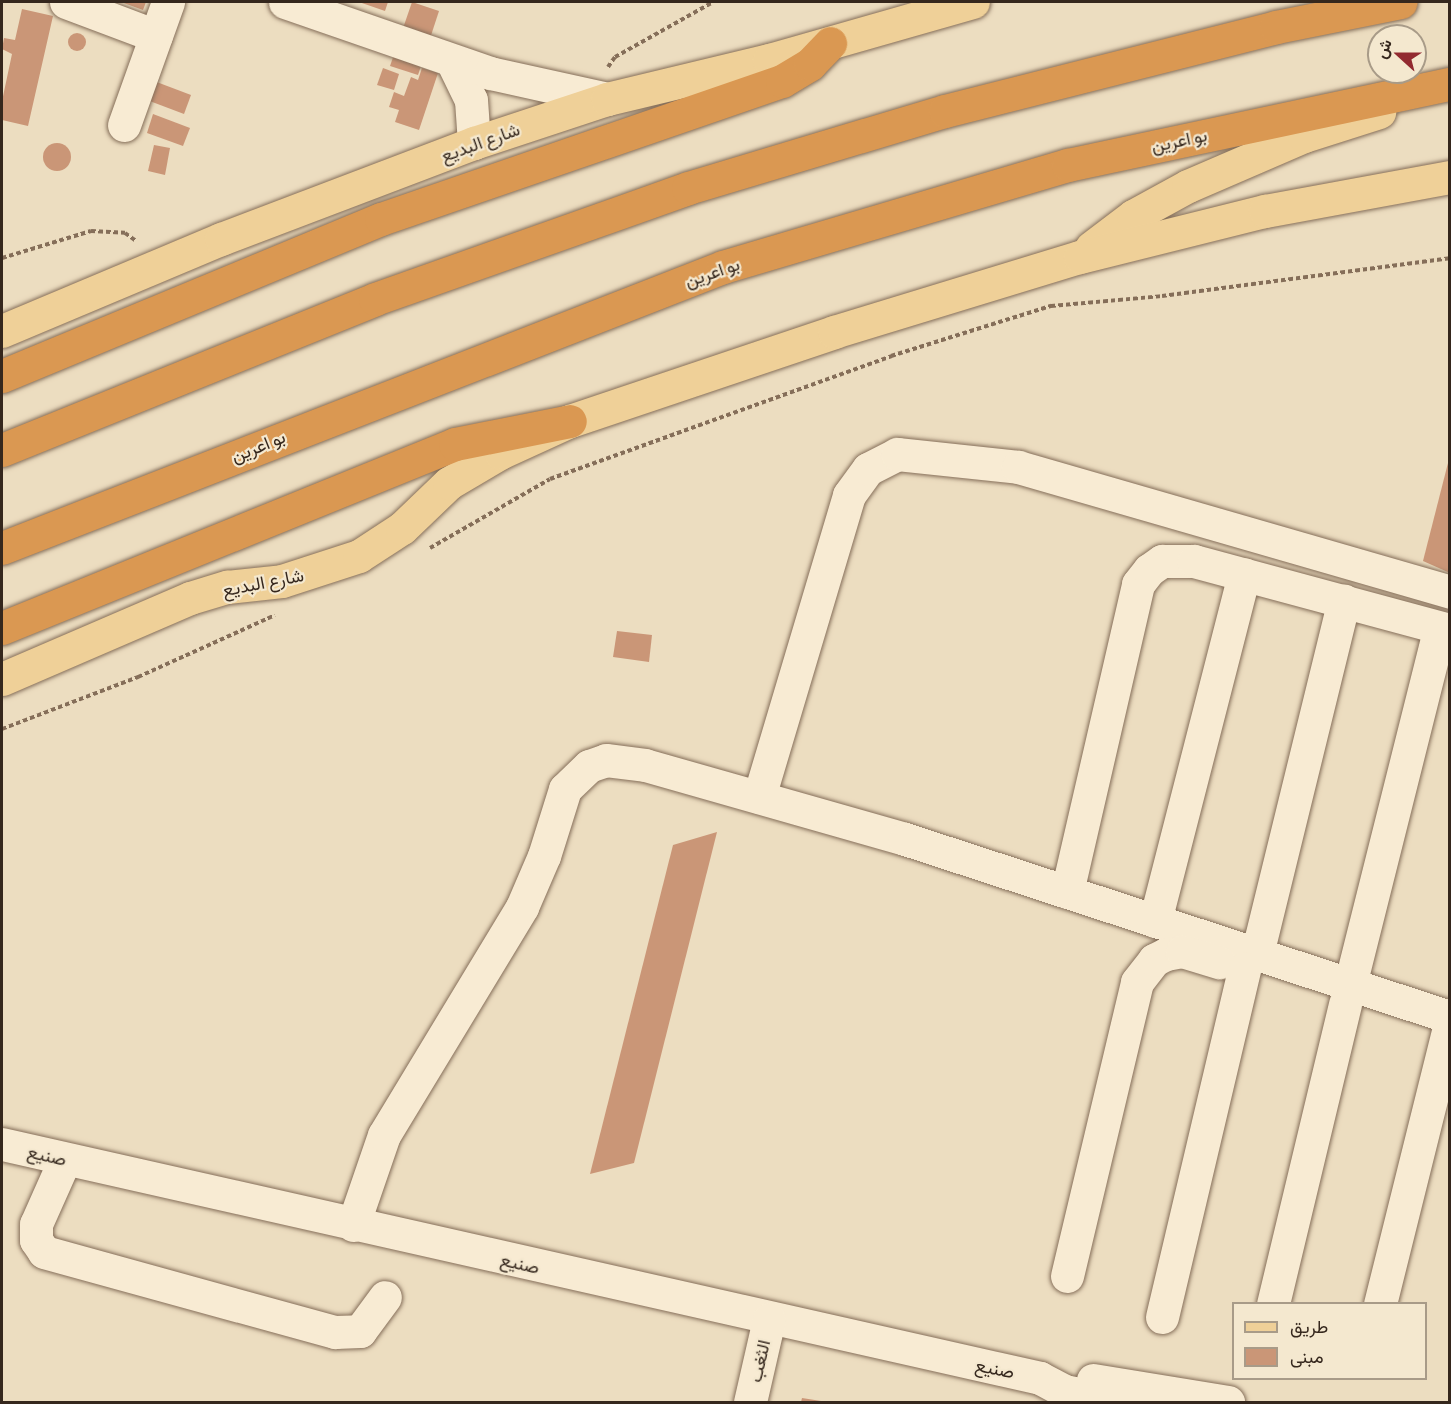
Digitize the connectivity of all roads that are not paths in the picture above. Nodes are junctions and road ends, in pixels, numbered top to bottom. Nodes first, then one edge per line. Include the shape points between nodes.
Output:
1 (66, 2) edge
2 (168, 2) edge
3 (973, 2) edge
4 (1401, 2) edge
5 (293, 3) edge
6 (156, 36) junction
7 (830, 43) junction
8 (452, 61) junction
9 (1449, 84) edge
10 (1449, 98) edge
11 (607, 99) junction
12 (124, 125) dead end
13 (474, 143) junction
14 (1449, 177) edge
15 (1080, 257) junction
16 (2, 331) edge
17 (2, 376) edge
18 (570, 421) junction
19 (2, 450) edge
20 (2, 548) edge
21 (1244, 574) junction
22 (1449, 592) edge
23 (1344, 602) junction
24 (2, 628) edge
25 (1444, 629) edge
26 (2, 679) edge
27 (759, 797) junction
28 (1067, 892) junction
29 (1155, 921) junction
30 (1251, 962) junction
31 (1348, 994) junction
32 (1449, 1027) edge
33 (2, 1144) edge
34 (65, 1159) junction
35 (354, 1225) junction
36 (1067, 1276) dead end
37 (385, 1297) dead end
38 (1273, 1302) edge
39 (1380, 1302) edge
40 (1162, 1317) dead end
41 (769, 1319) junction
42 (1040, 1378) junction
43 (750, 1402) edge
44 (1119, 1402) edge
45 (1228, 1402) edge

1 - 6 street
2 - 6 street
3 - 7 main road, شارع البديع
4 - 19 highway via 1276,27 945,111 688,188 375,299
5 - 8 street
6 - 12 street
7 - 11 main road, شارع البديع
7 - 17 highway via 810,64 782,81 381,219
8 - 11 street via 529,83
8 - 13 street via 471,100
9 - 20 highway, بو اعرين via 1068,165 723,267
10 - 15 main road via 1364,116 1246,159 1133,216
11 - 13 main road, شارع البديع
13 - 16 main road, شارع البديع via 167,261
14 - 15 main road via 1265,212
15 - 18 main road via 834,332
18 - 24 highway via 455,444
18 - 26 main road, شارع البديع via 472,468 449,483 381,545 359,556 282,581 227,587 190,598
21 - 23 street
21 - 28 street via 1177,558 1155,566 1138,584
21 - 29 street
22 - 27 street via 1018,467 897,454 868,469 849,495
23 - 25 street
23 - 30 street
25 - 31 street
27 - 28 street
27 - 35 street via 625,760 606,760 573,778 557,806 544,856 522,907 384,1135
28 - 29 street
29 - 30 street
30 - 31 street
30 - 36 street via 1182,951 1166,954 1144,969 1137,982
30 - 40 street
31 - 32 street
31 - 38 street
32 - 39 street
33 - 34 street, صنيع
34 - 35 street, صنيع
34 - 37 street via 36,1224 36,1240 44,1252 335,1332 360,1330
35 - 41 street, صنيع
41 - 42 street, صنيع
41 - 43 street, الثغب
42 - 44 street, صنيع via 1064,1391
42 - 45 street, صنيع via 1078,1378

